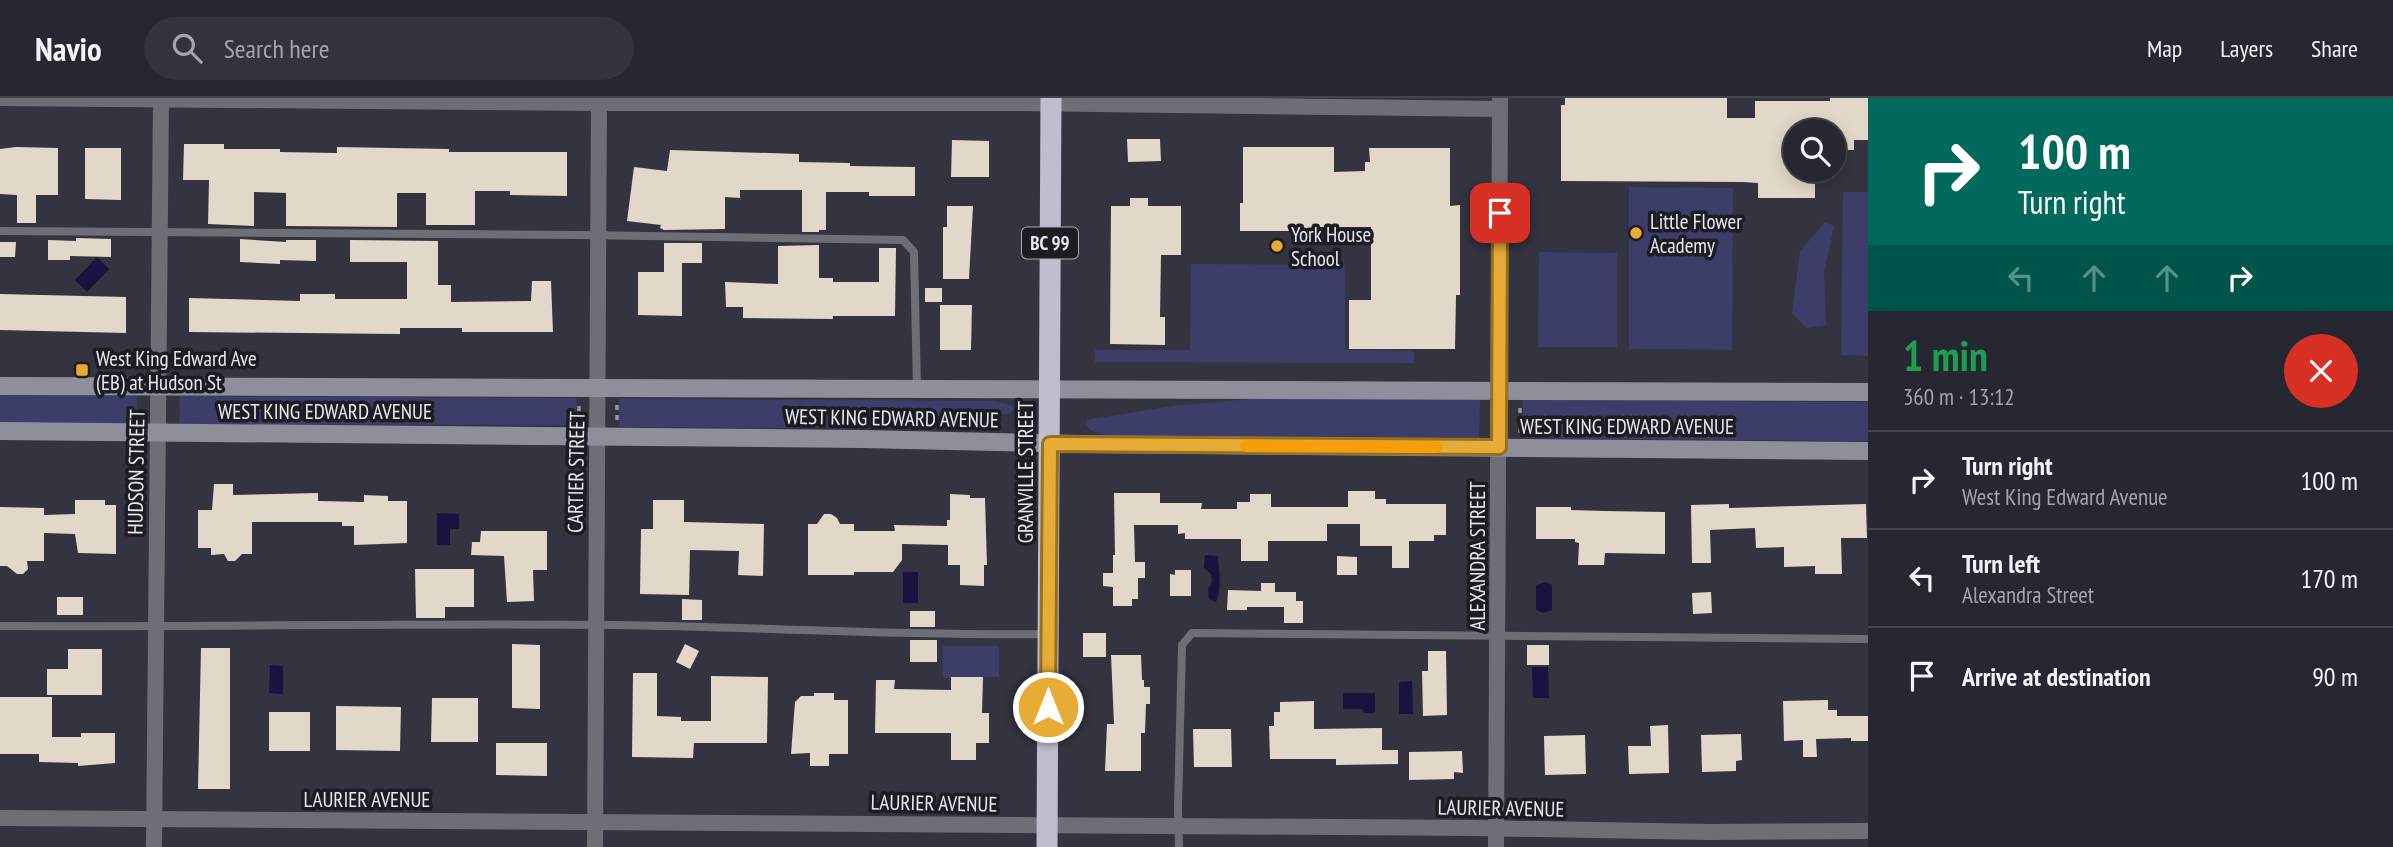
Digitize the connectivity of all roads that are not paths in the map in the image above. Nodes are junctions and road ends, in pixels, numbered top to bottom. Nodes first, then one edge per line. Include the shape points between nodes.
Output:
1 (0, 98) edge
2 (161, 98) edge
3 (599, 100) edge
4 (1051, 101) edge
5 (1192, 101) edge
6 (1500, 104) edge
7 (0, 231) edge
8 (159, 232) junction
9 (598, 235) junction
10 (0, 386) edge
11 (158, 387) junction
12 (917, 388) junction
13 (1050, 388) junction
14 (597, 390) junction
15 (1499, 391) junction
16 (1868, 392) edge
17 (0, 431) edge
18 (158, 433) junction
19 (597, 436) junction
20 (1050, 444) junction
21 (1499, 447) junction
22 (1868, 451) edge
23 (595, 625) junction
24 (0, 626) edge
25 (156, 627) junction
26 (1048, 634) junction
27 (1498, 635) junction
28 (1868, 639) edge
29 (0, 818) edge
30 (154, 819) junction
31 (596, 821) junction
32 (1047, 825) junction
33 (1179, 827) junction
34 (1497, 828) junction
35 (1868, 831) edge
36 (154, 847) edge
37 (595, 847) edge
38 (1047, 847) edge
39 (1180, 847) edge
40 (1496, 847) edge

1 - 2 street
2 - 3 street
2 - 8 street, HUDSON STREET
3 - 4 street
3 - 9 street, CARTIER STREET
4 - 5 street
4 - 13 highway, GRANVILLE STREET / BC 99
5 - 6 street
6 - 15 street, ALEXANDRA STREET
7 - 8 lane
8 - 9 lane
8 - 11 street, HUDSON STREET
9 - 12 lane via 903,240 915,252
9 - 14 street, CARTIER STREET
10 - 11 main road, WEST KING EDWARD AVENUE
11 - 14 main road, WEST KING EDWARD AVENUE
11 - 18 street, HUDSON STREET
12 - 13 main road, WEST KING EDWARD AVENUE
12 - 14 main road, WEST KING EDWARD AVENUE
13 - 15 main road, WEST KING EDWARD AVENUE
13 - 20 highway, GRANVILLE STREET / BC 99
14 - 19 street, CARTIER STREET
15 - 16 main road, WEST KING EDWARD AVENUE
15 - 21 street, ALEXANDRA STREET
17 - 18 main road, WEST KING EDWARD AVENUE
18 - 19 main road, WEST KING EDWARD AVENUE
18 - 25 street, HUDSON STREET
19 - 20 main road, WEST KING EDWARD AVENUE
19 - 23 street, CARTIER STREET
20 - 21 main road, WEST KING EDWARD AVENUE
20 - 26 highway, GRANVILLE STREET / BC 99
21 - 22 main road, WEST KING EDWARD AVENUE
21 - 27 street, ALEXANDRA STREET
23 - 25 lane
23 - 26 lane
23 - 31 street, CARTIER STREET
24 - 25 lane
25 - 30 street, HUDSON STREET
26 - 32 highway, GRANVILLE STREET / BC 99
27 - 28 lane
27 - 33 lane via 1192,633 1182,645
27 - 34 street, ALEXANDRA STREET
29 - 30 street, LAURIER AVENUE
30 - 31 street, LAURIER AVENUE
30 - 36 street, HUDSON STREET
31 - 32 street, LAURIER AVENUE
31 - 37 street, CARTIER STREET
32 - 33 street, LAURIER AVENUE
32 - 38 highway, GRANVILLE STREET / BC 99
33 - 34 street, LAURIER AVENUE
33 - 39 lane
34 - 35 street, LAURIER AVENUE
34 - 40 street, ALEXANDRA STREET

